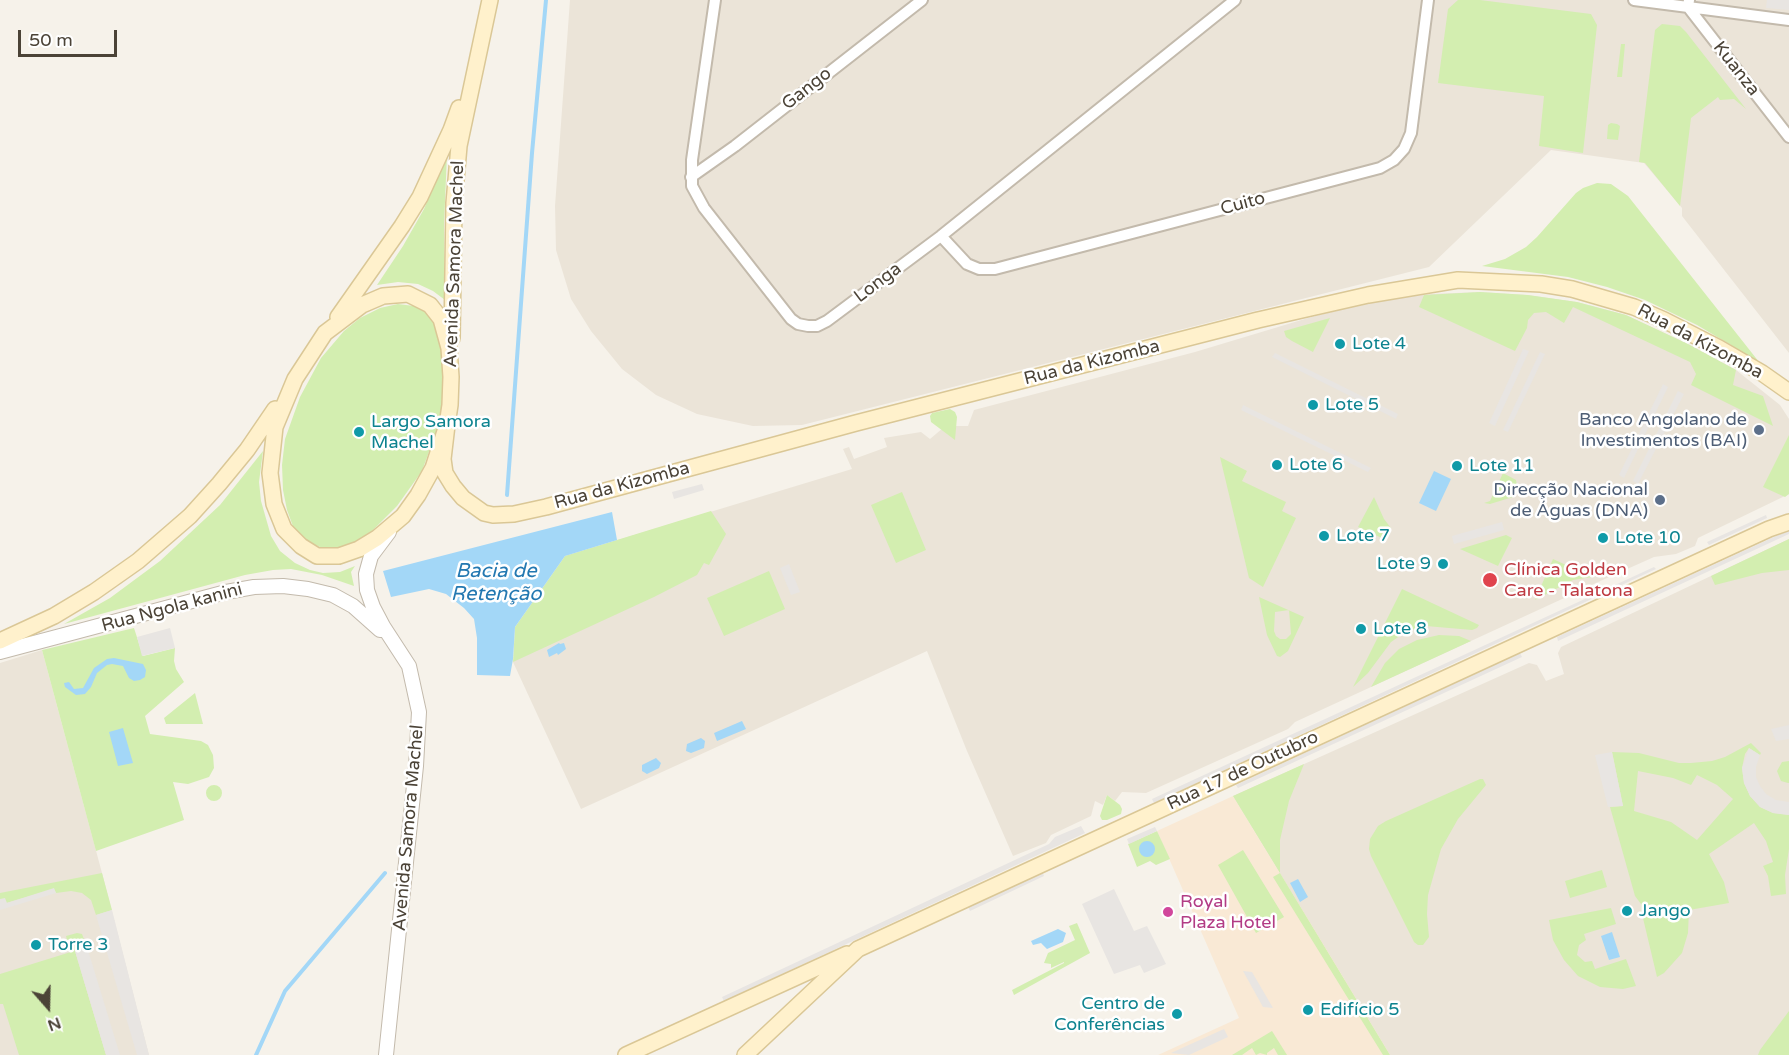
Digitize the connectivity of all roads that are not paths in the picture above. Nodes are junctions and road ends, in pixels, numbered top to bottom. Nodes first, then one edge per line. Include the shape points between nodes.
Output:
1 (715, 0) edge
2 (921, 0) edge
3 (1235, 0) edge
4 (1428, 0) edge
5 (1634, 0) edge
6 (1688, 3) edge
7 (489, 5) edge
8 (1789, 20) edge
9 (1789, 137) edge
10 (691, 177) junction
11 (941, 236) junction
12 (325, 333) junction
13 (451, 377) junction
14 (295, 379) junction
15 (1789, 392) edge
16 (447, 425) junction
17 (1789, 515) edge
18 (403, 516) junction
19 (1789, 522) edge
20 (1769, 529) junction
21 (0, 641) edge
22 (398, 649) junction
23 (0, 652) edge
24 (858, 949) junction
25 (386, 1055) edge
26 (626, 1055) edge
27 (745, 1055) edge

1 - 10 street, Longa
2 - 10 street, Gango
3 - 11 street, Longa
4 - 11 street, Cuito via 1411,133 1404,149 1380,168 995,269 967,264
5 - 6 street
6 - 8 street
6 - 9 street, Kuanza
7 - 12 main road, Avenida Samora Machel via 435,168 402,226
7 - 13 main road, Avenida Samora Machel via 459,146 454,203
10 - 11 street, Longa via 704,208 798,324 817,326 827,321
12 - 13 main road via 362,305 383,296 408,294 430,304 441,319
12 - 14 main road
13 - 16 main road
14 - 18 main road via 275,427 271,451 274,504 284,529 317,556 339,556 377,538
14 - 21 main road, Rua Ngola kanini via 247,450 190,516 138,561 94,592
15 - 16 main road, Rua da Kizomba via 1719,348 1624,304 1541,284 1458,280 1258,320 514,514 484,513 453,486 443,459
16 - 18 main road via 433,468
17 - 20 main road
18 - 22 street, Avenida Samora Machel via 371,556 366,573 373,607
19 - 20 main road
20 - 24 main road, Rua 17 de Outubro
22 - 23 street, Rua Ngola kanini via 352,606 333,596 283,586 226,592
22 - 25 street, Avenida Samora Machel via 409,666 419,712
24 - 26 main road
24 - 27 main road, Rua 17 de Outubro

